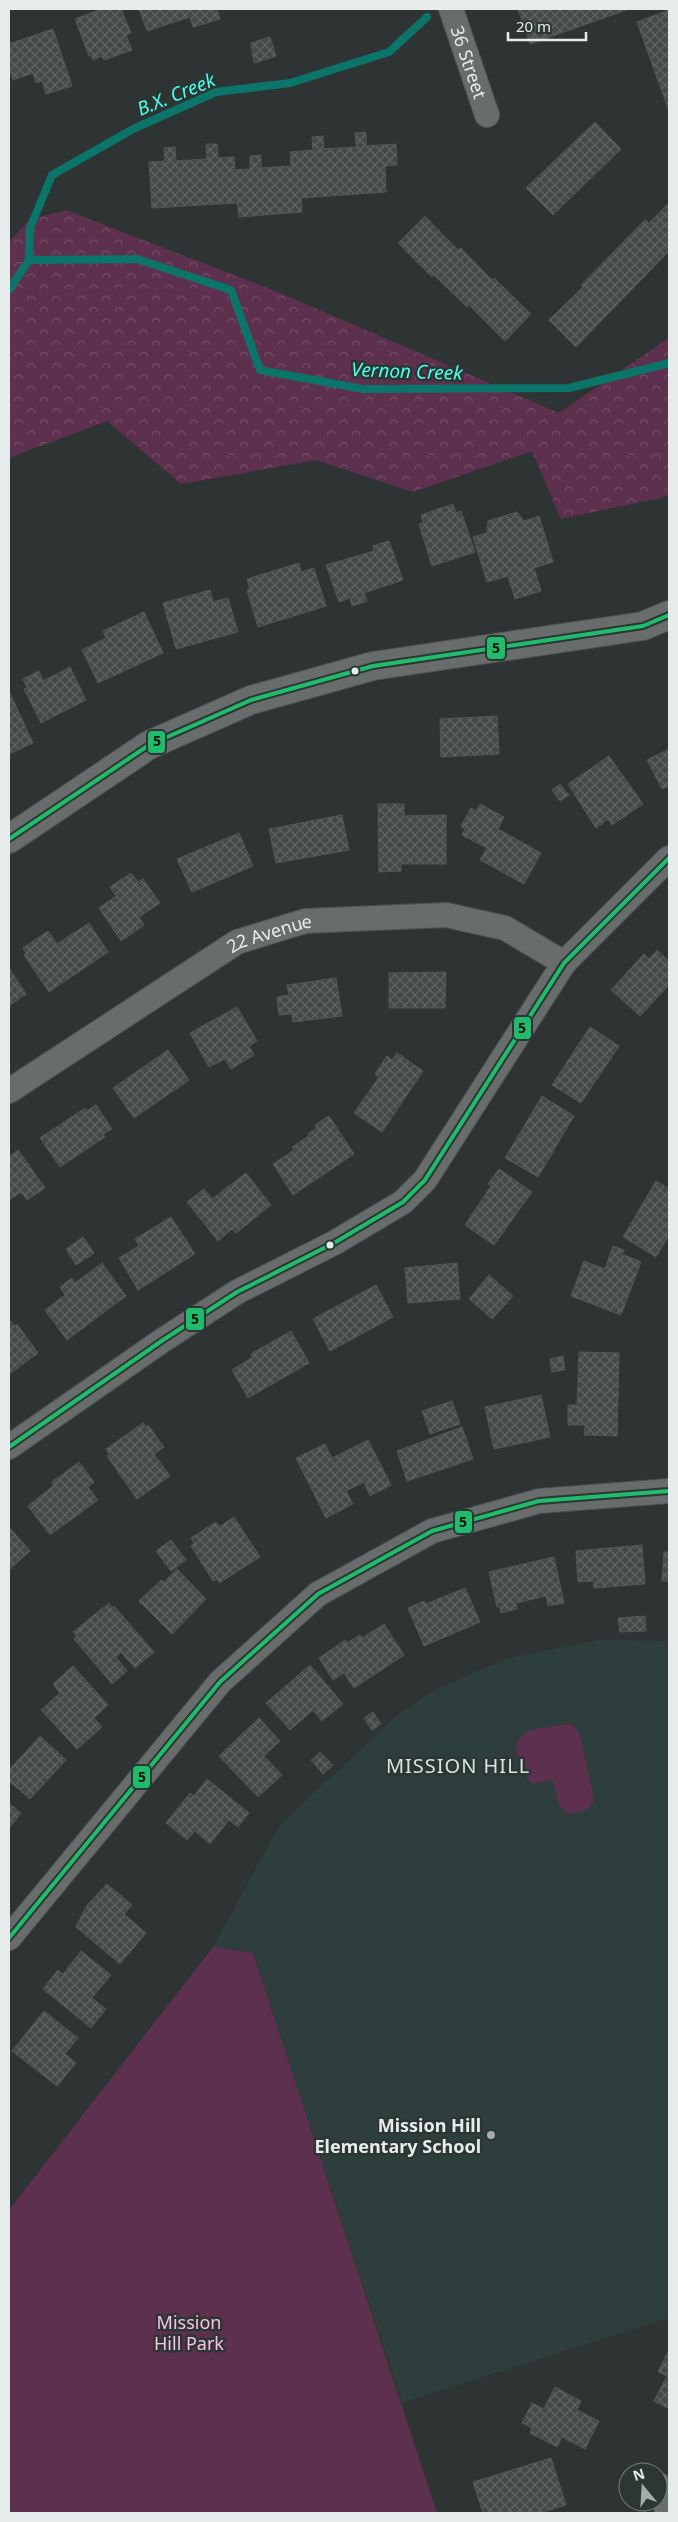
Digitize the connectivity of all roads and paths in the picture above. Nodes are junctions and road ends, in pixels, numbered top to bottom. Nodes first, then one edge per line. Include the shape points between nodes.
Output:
1 (451, 9) edge
2 (487, 115) dead end
3 (669, 615) edge
4 (9, 839) edge
5 (669, 858) edge
6 (564, 963) junction
7 (9, 1091) edge
8 (9, 1447) edge
9 (669, 1491) edge
10 (9, 1938) edge

1 - 2 street, 36 Street
3 - 4 street via 643,626 374,666 251,700 149,746
5 - 6 street
6 - 7 street, 22 Avenue via 505,928 446,915 305,921 237,942
6 - 8 street via 425,1180 403,1202 236,1292
9 - 10 street via 539,1501 432,1531 318,1594 220,1682

